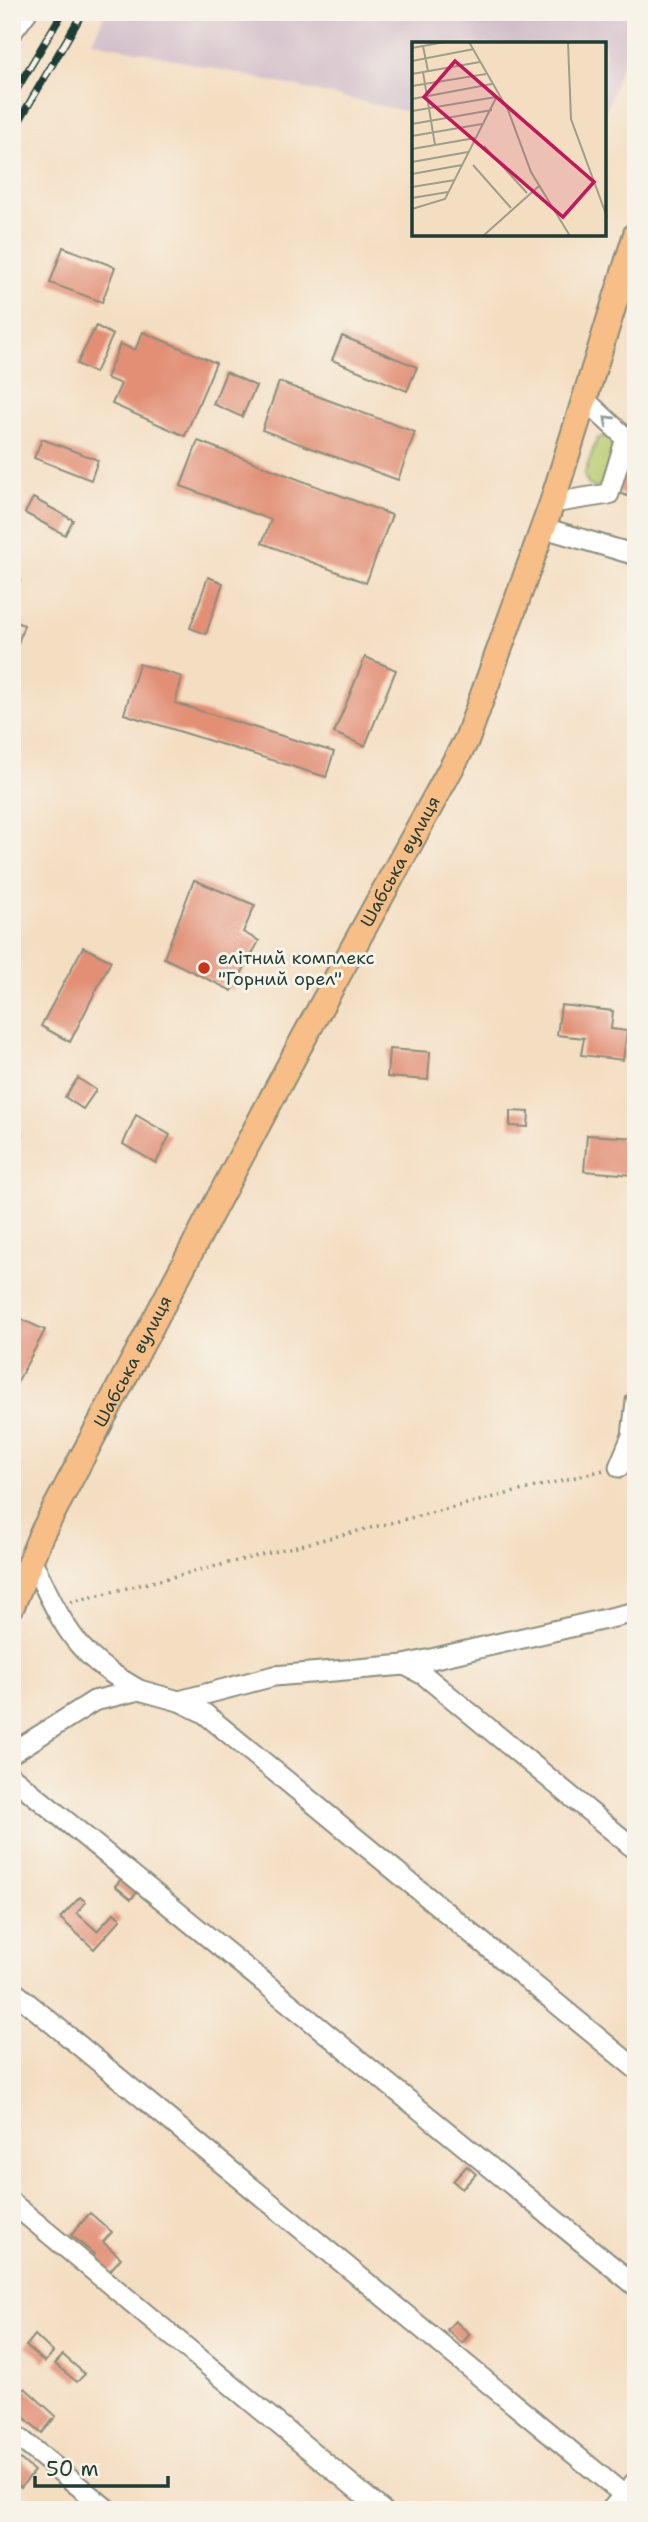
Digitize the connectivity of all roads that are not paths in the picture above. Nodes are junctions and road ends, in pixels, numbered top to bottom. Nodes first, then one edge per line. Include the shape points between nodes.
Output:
1 (27, 12) edge
2 (12, 32) edge
3 (636, 234) edge
4 (584, 399) junction
5 (552, 503) junction
6 (544, 528) junction
7 (636, 555) edge
8 (636, 1401) edge
9 (619, 1467) road end
10 (31, 1559) junction
11 (12, 1606) edge
12 (631, 1619) edge
13 (405, 1665) junction
14 (139, 1690) junction
15 (179, 1701) junction
16 (12, 1753) edge
17 (12, 1777) edge
18 (636, 1850) edge
19 (12, 1990) edge
20 (636, 2069) edge
21 (12, 2203) edge
22 (636, 2286) edge
23 (12, 2432) edge
24 (627, 2498) edge
25 (108, 2510) edge
26 (382, 2510) edge

1 - 2 street
3 - 4 main road, Шабська вулиця
4 - 5 main road, Шабська вулиця
5 -> 4 street via 609,494 626,438
5 - 6 main road, Шабська вулиця
6 - 7 street
6 - 10 main road, Шабська вулиця via 467,739 300,1045
8 - 9 street via 632,1436
10 - 11 main road, Шабська вулиця
10 - 14 street via 85,1652
12 - 13 street
13 - 15 street via 274,1676
13 - 18 street via 424,1675
14 - 15 street
14 - 16 street via 94,1701
15 - 20 street via 204,1713
17 - 22 street
19 - 24 street
21 - 26 street
23 - 25 street

